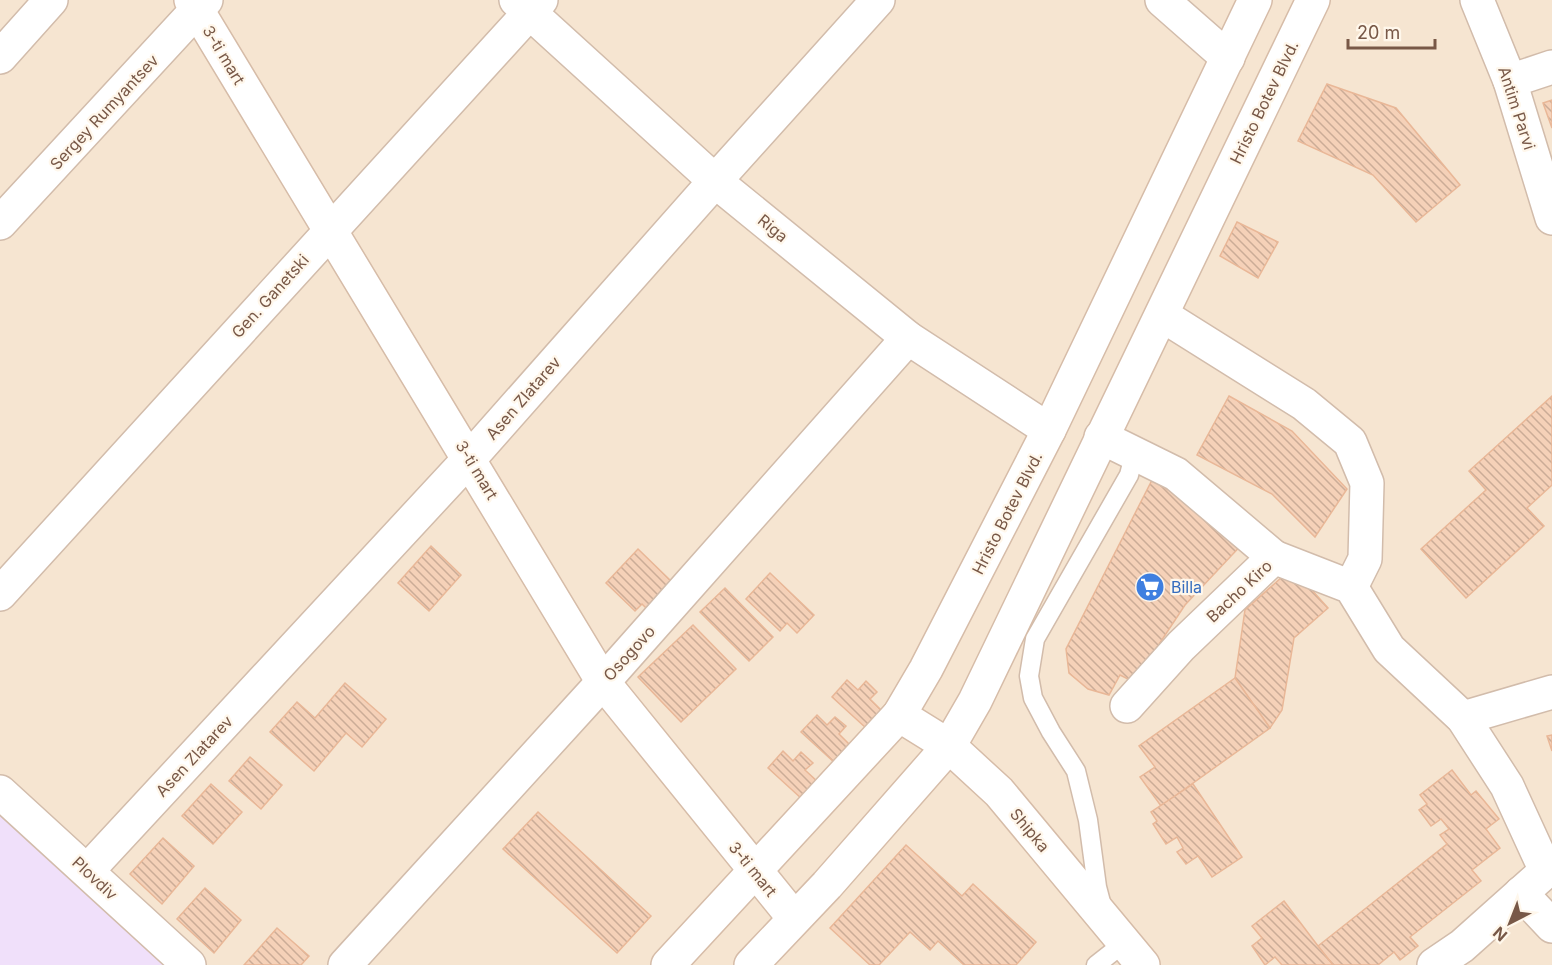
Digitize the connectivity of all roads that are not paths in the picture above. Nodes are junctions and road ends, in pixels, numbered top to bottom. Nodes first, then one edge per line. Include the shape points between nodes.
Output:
1 (51, 0) edge
2 (879, 0) edge
3 (1162, 0) edge
4 (1255, 0) edge
5 (1313, 0) edge
6 (1476, 0) edge
7 (198, 4) edge
8 (529, 4) edge
9 (0, 57) edge
10 (1227, 58) junction
11 (1552, 67) edge
12 (1510, 81) junction
13 (715, 181) junction
14 (1552, 218) edge
15 (0, 223) edge
16 (331, 229) junction
17 (1162, 315) junction
18 (908, 338) junction
19 (1049, 430) junction
20 (1101, 436) junction
21 (1136, 452) junction
22 (470, 458) junction
23 (1274, 557) junction
24 (1351, 587) junction
25 (0, 594) edge
26 (603, 682) junction
27 (1552, 692) edge
28 (1127, 706) dead end
29 (899, 715) junction
30 (1463, 718) junction
31 (949, 746) junction
32 (0, 792) edge
33 (754, 869) junction
34 (88, 870) junction
35 (1521, 893) junction
36 (794, 918) junction
37 (1552, 926) edge
38 (1125, 943) edge
39 (189, 965) edge
40 (345, 965) edge
41 (668, 965) edge
42 (751, 965) edge
43 (1096, 965) edge
44 (1434, 965) edge

1 - 9 street
2 - 13 street, Asen Zlatarev
3 - 10 street
4 - 10 street, Hristo Botev Blvd.
5 - 17 street, Hristo Botev Blvd.
6 - 12 street, Antim Parvi
7 - 15 street, Sergey Rumyantsev
7 - 16 street, 3-ti mart
8 - 13 street, Riga
8 - 16 street, Gen. Ganetski
10 - 19 street, Hristo Botev Blvd.
11 - 12 street
12 - 14 street, Antim Parvi
13 - 18 street, Riga
13 - 22 street, Asen Zlatarev
16 - 22 street, 3-ti mart
16 - 25 street, Gen. Ganetski
17 - 20 street, Hristo Botev Blvd.
17 - 24 street via 1304,404 1350,442 1367,483 1365,559
18 - 19 street, Riga
18 - 26 street, Osogovo
19 - 29 street, Hristo Botev Blvd.
20 - 21 street
20 - 31 street, Hristo Botev Blvd. via 975,701
21 - 23 street via 1176,474
21 - 38 lane via 1129,476 1035,639 1029,676 1033,698 1076,771 1088,820 1096,887
22 - 26 street, 3-ti mart
22 - 34 street, Asen Zlatarev
23 - 24 street, Bacho Kiro
23 - 28 street, Bacho Kiro via 1181,646
24 - 30 street via 1389,649
26 - 33 street, 3-ti mart
26 - 40 street, Osogovo
27 - 30 street
29 - 31 street, Shipka
29 - 33 street, Hristo Botev Blvd.
30 - 35 street via 1507,786 1546,871
31 - 36 street, Hristo Botev Blvd.
31 - 38 street, Shipka via 999,792
32 - 34 street, Plovdiv
33 - 36 street, 3-ti mart
33 - 41 street, Hristo Botev Blvd.
34 - 39 street, Plovdiv
35 - 37 street
35 - 44 street via 1462,946
36 - 42 street, Hristo Botev Blvd.
38 - 43 lane

